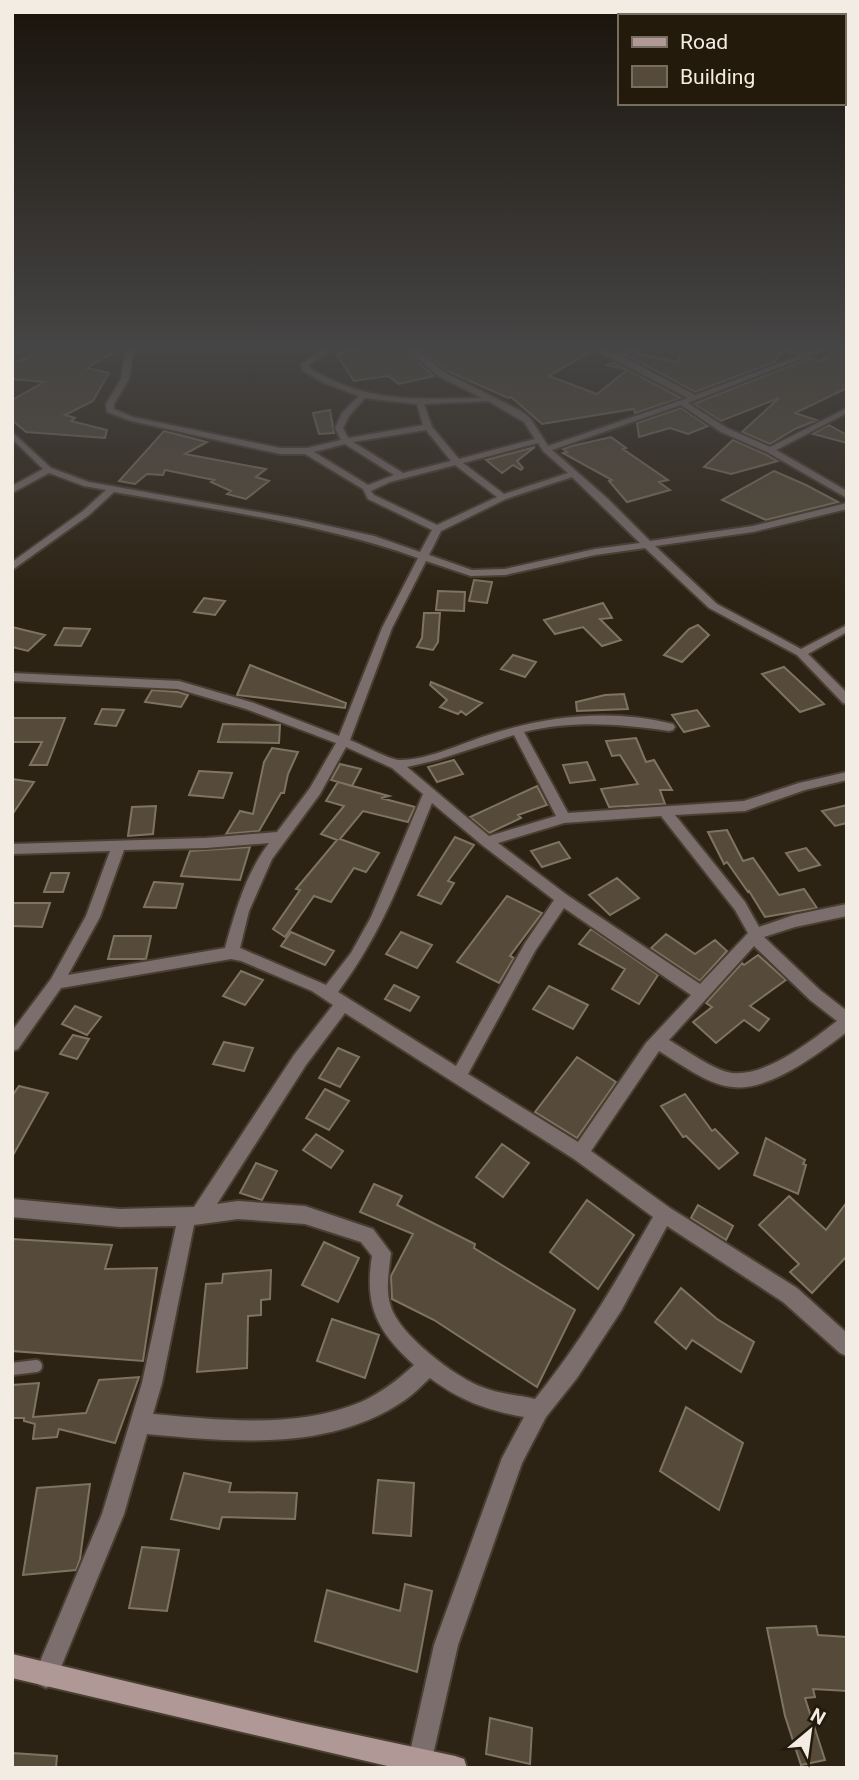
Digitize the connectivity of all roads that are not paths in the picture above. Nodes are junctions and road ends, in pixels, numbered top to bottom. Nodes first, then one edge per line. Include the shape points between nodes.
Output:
1 (185, 430) edge
2 (341, 430) edge
3 (399, 430) edge
4 (431, 430) edge
5 (533, 430) edge
6 (600, 430) edge
7 (724, 430) edge
8 (808, 430) edge
9 (12, 434) edge
10 (539, 440) junction
11 (346, 441) junction
12 (546, 449) junction
13 (770, 450) junction
14 (307, 451) junction
15 (456, 461) junction
16 (48, 470) junction
17 (572, 474) junction
18 (401, 476) junction
19 (113, 488) junction
20 (368, 489) junction
21 (12, 490) edge
22 (847, 495) edge
23 (503, 497) junction
24 (847, 506) edge
25 (437, 529) junction
26 (649, 546) junction
27 (423, 556) junction
28 (12, 567) edge
29 (847, 628) edge
30 (801, 653) junction
31 (12, 677) edge
32 (847, 700) edge
33 (669, 727) dead end
34 (517, 730) junction
35 (343, 741) junction
36 (396, 765) junction
37 (847, 776) edge
38 (430, 792) junction
39 (666, 813) junction
40 (564, 818) junction
41 (279, 837) junction
42 (487, 842) junction
43 (118, 847) junction
44 (12, 849) edge
45 (562, 899) junction
46 (847, 910) edge
47 (755, 936) junction
48 (231, 953) junction
49 (56, 983) junction
50 (701, 993) junction
51 (328, 994) junction
52 (343, 1003) junction
53 (847, 1022) edge
54 (658, 1042) junction
55 (12, 1044) edge
56 (458, 1077) junction
57 (580, 1153) junction
58 (12, 1208) edge
59 (664, 1214) junction
60 (193, 1216) junction
61 (847, 1346) edge
62 (429, 1365) junction
63 (36, 1366) dead end
64 (12, 1370) edge
65 (539, 1410) junction
66 (140, 1423) junction
67 (12, 1666) edge
68 (46, 1676) junction
69 (420, 1761) junction
70 (455, 1768) edge

1 - 14 street via 259,447
2 - 11 street
3 - 11 street
4 - 15 street
5 - 10 street
6 - 12 street
7 - 13 street
8 - 13 street
9 - 16 street
10 - 12 street
10 - 15 street
11 - 14 street
11 - 18 street
12 - 17 street
13 - 22 street
14 - 20 street
15 - 18 street
15 - 23 street
16 - 19 street
16 - 21 street
17 - 23 street
17 - 26 street
18 - 20 street
19 - 27 street via 297,522 397,545
19 - 28 street
20 - 25 street via 371,497
23 - 25 street
24 - 26 street via 792,521
25 - 27 street
26 - 27 street via 595,552 505,572 471,573
26 - 30 street via 713,607
27 - 35 street via 387,628
29 - 30 street
30 - 32 street
31 - 35 street via 179,685 211,692
33 - 34 street via 575,719
34 - 36 street via 445,755
34 - 40 street
35 - 36 street
35 - 41 street via 315,791
36 - 38 street
37 - 39 street via 745,806
38 - 42 street
38 - 51 street via 378,918
39 - 40 street
39 - 47 street via 740,906
40 - 42 street
41 - 43 street
41 - 48 street via 242,911
42 - 45 street
43 - 44 street
43 - 49 street via 93,917
45 - 50 street
45 - 56 street
46 - 47 street via 794,921
47 - 50 street
47 - 53 street
48 - 49 street
48 - 51 street via 271,966
49 - 55 street
50 - 54 street
51 - 52 street
52 - 56 street
52 - 60 street
53 - 54 street via 818,1045 768,1073 731,1080
54 - 57 street
56 - 57 street
57 - 59 street
58 - 60 street via 120,1218
59 - 61 street via 790,1295
59 - 65 street via 614,1304
60 - 62 street via 238,1210 305,1215 367,1235 382,1253 378,1280 381,1309 398,1336
60 - 66 street
62 - 65 street via 476,1395
62 - 66 street via 412,1384 389,1398 330,1422 289,1431
63 - 64 lane
65 - 69 street via 513,1458 450,1633
66 - 68 street via 113,1514
67 - 68 main road
68 - 69 main road
69 - 70 main road

